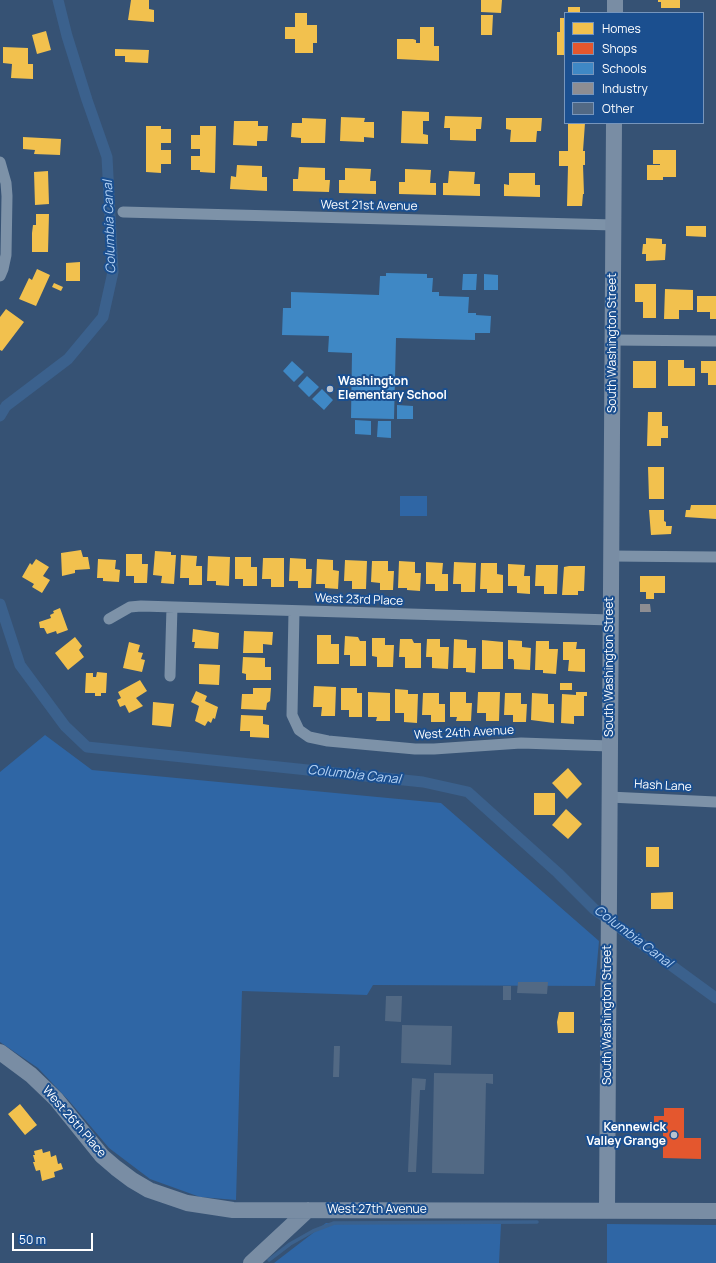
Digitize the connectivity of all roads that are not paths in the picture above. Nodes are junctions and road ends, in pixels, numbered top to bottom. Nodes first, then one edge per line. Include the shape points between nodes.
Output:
1 (615, 0) edge
2 (615, 12) edge
3 (614, 124) edge
4 (0, 162) edge
5 (3, 209) edge
6 (123, 212) dead end
7 (614, 225) junction
8 (0, 276) edge
9 (613, 340) junction
10 (716, 340) edge
11 (611, 556) junction
12 (716, 557) edge
13 (172, 607) junction
14 (294, 611) junction
15 (109, 618) dead end
16 (611, 620) junction
17 (170, 676) dead end
18 (610, 746) junction
19 (610, 797) junction
20 (716, 802) edge
21 (0, 1052) edge
22 (149, 1190) joint
23 (308, 1210) junction
24 (608, 1210) junction
25 (716, 1211) edge
26 (251, 1263) edge

1 - 2 main road
3 - 7 main road, South Washington Street
4 - 5 street via 6,183
5 - 8 street via 6,255 4,270
6 - 7 street, West 21st Avenue
7 - 9 main road, South Washington Street
9 - 10 street
9 - 11 main road, South Washington Street
11 - 12 street
11 - 16 main road, South Washington Street
13 - 14 street, West 23rd Place
13 - 15 street, West 23rd Place via 130,607
13 - 17 street
14 - 16 street, West 23rd Place
14 - 18 street, West 24th Avenue via 292,715 299,730 309,737 415,749 521,743
16 - 18 main road, South Washington Street
18 - 19 main road, South Washington Street
19 - 20 street, Hash Lane
19 - 24 main road, South Washington Street
21 - 22 main road, West 26th Place via 31,1075 56,1099 109,1162
22 - 23 main road, West 27th Avenue via 187,1203 214,1208
23 - 24 main road, West 27th Avenue
23 - 26 main road
24 - 25 main road, West 27th Avenue

